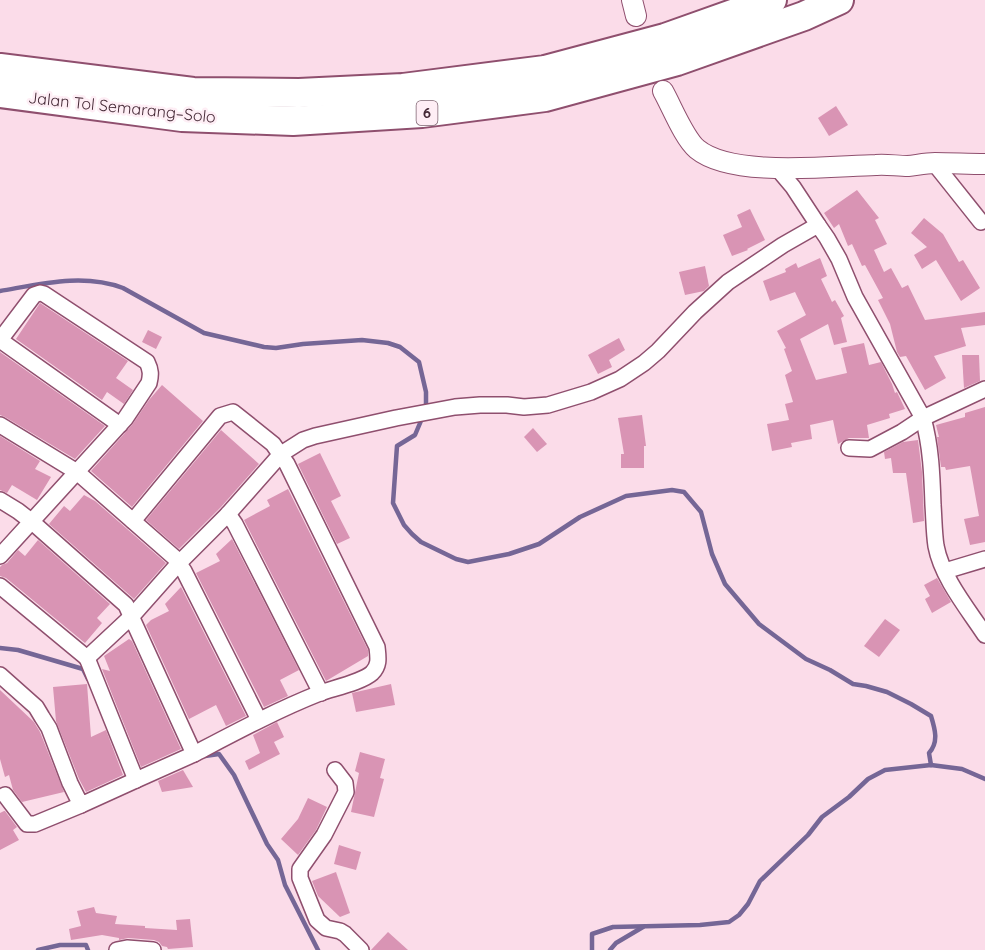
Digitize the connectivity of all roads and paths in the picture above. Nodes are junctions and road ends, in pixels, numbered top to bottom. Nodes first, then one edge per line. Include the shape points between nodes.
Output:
1 (772, 0) edge
2 (839, 0) edge
3 (0, 68) edge
4 (663, 91) dead end
5 (0, 93) edge
6 (934, 163) junction
7 (985, 164) edge
8 (777, 168) junction
9 (981, 222) dead end
10 (818, 225) junction
11 (985, 389) edge
12 (923, 418) junction
13 (0, 425) edge
14 (120, 425) junction
15 (849, 448) dead end
16 (281, 454) junction
17 (77, 472) junction
18 (0, 500) edge
19 (228, 514) junction
20 (133, 520) junction
21 (31, 521) junction
22 (0, 556) edge
23 (985, 559) edge
24 (179, 563) junction
25 (945, 571) junction
26 (0, 586) edge
27 (132, 616) junction
28 (985, 635) edge
29 (87, 658) junction
30 (0, 675) edge
31 (321, 693) junction
32 (259, 720) junction
33 (194, 754) junction
34 (335, 770) dead end
35 (136, 780) junction
36 (2, 792) edge
37 (81, 805) junction
38 (117, 950) edge
39 (153, 950) edge
40 (361, 950) edge

1 - 3 highway, Jalan Tol Semarang–Solo / 6 via 665,38 545,70 403,88 299,93 192,92
2 - 5 highway, Jalan Tol Semarang–Solo / 6 via 666,64 545,97 422,113 293,121 182,117
4 - 8 street via 697,149 722,162
6 - 7 street
6 - 8 street
6 - 9 street
8 - 10 street
10 - 12 street
10 - 16 street via 728,282 658,351 608,386 548,405 480,405 424,413 315,436
11 - 12 street
12 - 15 street via 870,449
12 - 25 street via 930,453 936,547
13 - 17 street
14 - 14 street via 148,383 151,376 147,362 44,294 34,295 0,340
14 - 17 street
16 - 19 street
16 - 20 street via 233,412 220,416
16 - 31 street via 377,647 378,666 369,675
17 - 20 street
17 - 21 street
18 - 21 street
19 - 24 street
19 - 31 street
20 - 24 street
21 - 22 street
21 - 27 street via 126,605
23 - 25 street
24 - 27 street
24 - 32 street
25 - 28 street
26 - 29 street
27 - 29 street
27 - 33 street
29 - 35 street
30 - 37 street via 36,707 49,728
31 - 32 street
32 - 33 street
33 - 35 street
34 - 40 street via 345,783 346,792 324,835 300,869 300,878 317,920 326,928 345,934
35 - 37 street
36 - 37 street via 27,824
38 - 39 street

